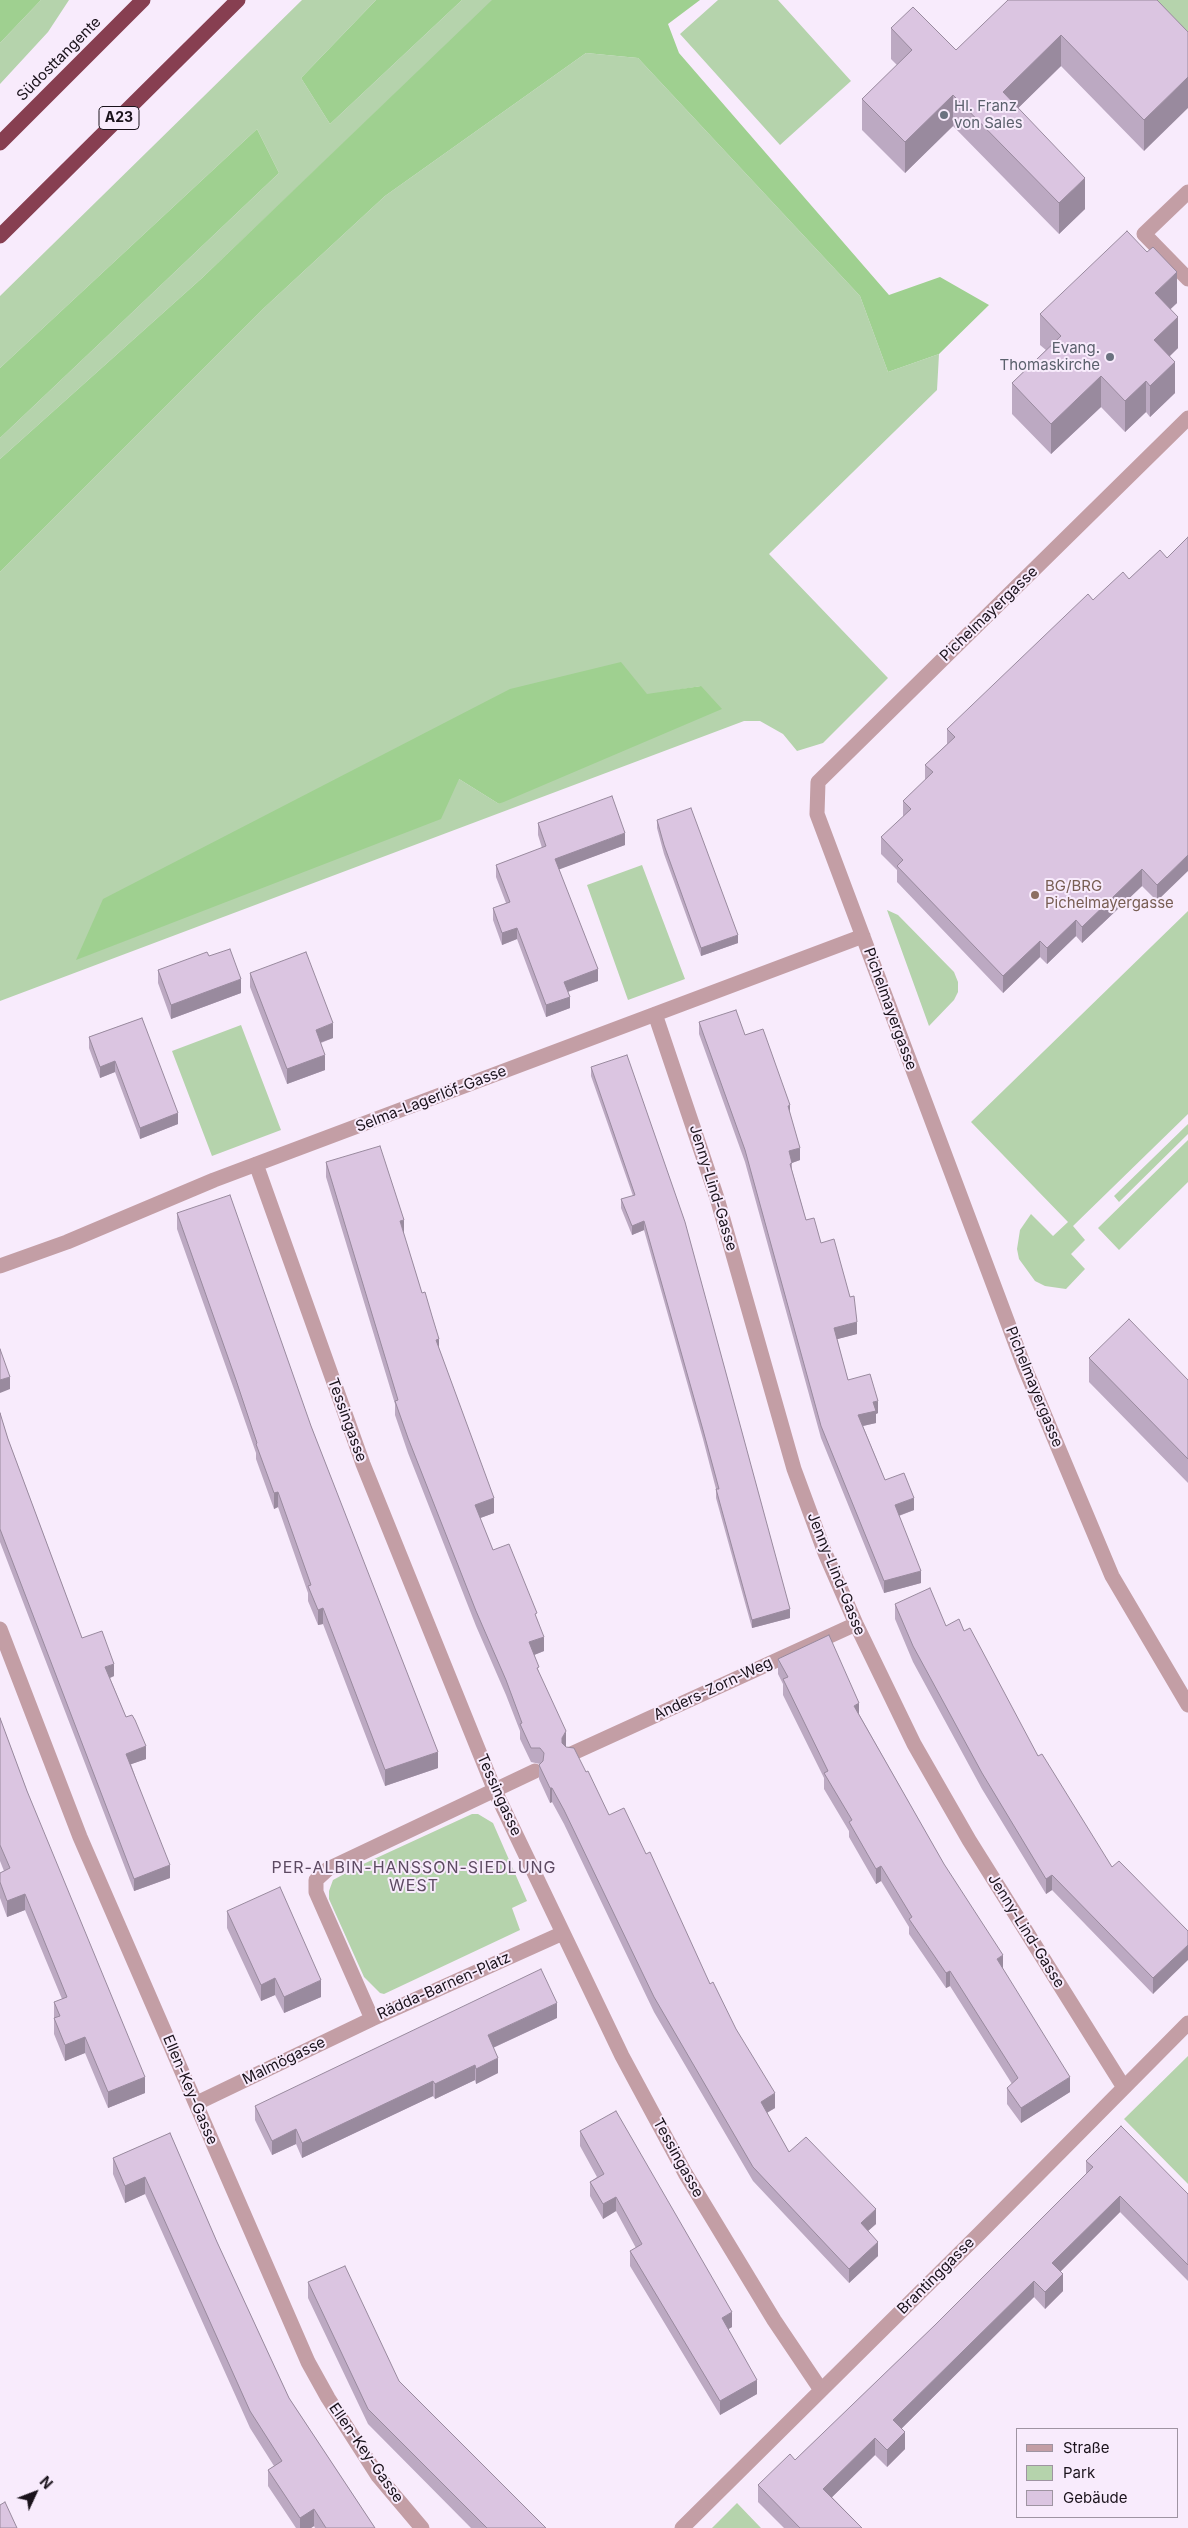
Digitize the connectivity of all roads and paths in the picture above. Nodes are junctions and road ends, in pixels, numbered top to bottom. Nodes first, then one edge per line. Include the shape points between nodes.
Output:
1 (143, 0) edge
2 (238, 0) edge
3 (0, 143) edge
4 (1188, 192) edge
5 (0, 236) edge
6 (1188, 279) edge
7 (1188, 418) edge
8 (863, 936) junction
9 (655, 1014) junction
10 (256, 1164) junction
11 (0, 1266) edge
12 (856, 1624) junction
13 (0, 1629) edge
14 (1188, 1705) edge
15 (571, 1754) edge
16 (535, 1772) dead end
17 (495, 1791) junction
18 (563, 1933) junction
19 (372, 2019) junction
20 (1188, 2023) edge
21 (1124, 2086) junction
22 (196, 2103) junction
23 (821, 2390) junction
24 (422, 2528) edge
25 (682, 2528) edge

1 - 3 highway, Südosttangente
2 - 5 highway, A23
4 - 6 street via 1144,234
7 - 8 street, Pichelmayergasse via 818,782 817,814
8 - 9 street, Selma-Lagerlöf-Gasse
8 - 14 street, Pichelmayergasse via 1024,1366 1112,1576
9 - 10 street, Selma-Lagerlöf-Gasse
9 - 12 street, Jenny-Lind-Gasse via 718,1198 794,1469
10 - 11 street, Selma-Lagerlöf-Gasse via 67,1242
10 - 17 street, Tessingasse via 362,1464
12 - 15 street, Anders-Zorn-Weg
12 - 21 street, Jenny-Lind-Gasse via 914,1744 968,1840
13 - 22 street, Ellen-Key-Gasse via 80,1837
16 - 17 street
17 - 18 street, Tessingasse
17 - 19 street, Rädda-Barnen-Platz via 318,1876 315,1885 320,1904
18 - 19 street, Rädda-Barnen-Platz
18 - 23 street, Tessingasse via 622,2056 685,2173 774,2320
19 - 22 street, Malmögasse
20 - 21 street, Brantinggasse
21 - 23 street, Brantinggasse
22 - 24 street, Ellen-Key-Gasse via 308,2362 378,2476
23 - 25 street, Brantinggasse

